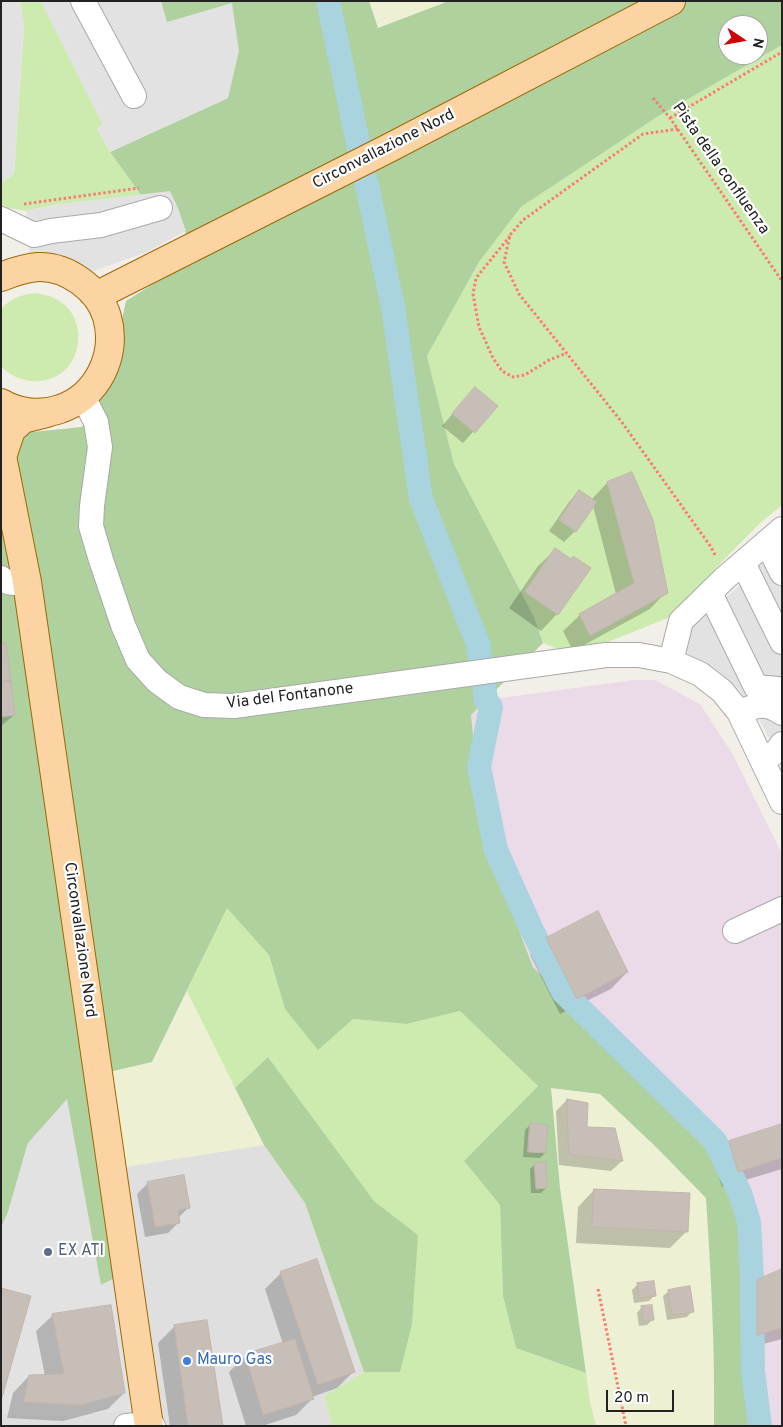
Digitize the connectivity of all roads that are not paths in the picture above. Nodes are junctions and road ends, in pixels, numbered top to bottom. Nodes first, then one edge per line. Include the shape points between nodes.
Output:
1 (83, 1) edge
2 (670, 1) edge
3 (134, 96) dead end
4 (160, 208) dead end
5 (10, 212) edge
6 (34, 235) junction
7 (14, 268) edge
8 (96, 296) junction
9 (83, 397) junction
10 (1, 403) edge
11 (53, 412) junction
12 (2, 453) edge
13 (774, 536) edge
14 (782, 573) edge
15 (726, 578) junction
16 (14, 580) edge
17 (782, 642) edge
18 (671, 661) junction
19 (782, 691) edge
20 (739, 712) junction
21 (782, 713) edge
22 (782, 744) edge
23 (763, 761) junction
24 (782, 802) edge
25 (782, 909) edge
26 (735, 931) dead end
27 (144, 1425) edge

1 - 3 street
2 - 8 main road, Circonvallazione Nord
4 - 6 street via 101,225
5 - 6 street
6 - 7 street
7 - 8 main road via 39,267 61,271 80,281
8 - 9 main road via 107,316 110,338 107,361 98,381
9 - 11 main road
9 - 18 street, Via del Fontanone via 96,422 100,447 91,526 101,560 138,660 157,681 179,697 204,705 234,706 606,655 638,655
10 - 11 main road via 31,413
11 - 12 main road, Circonvallazione Nord via 23,419 11,430
12 - 16 main road, Circonvallazione Nord
13 - 14 street
13 - 15 street
15 - 17 street
15 - 18 street via 681,621
15 - 19 street via 756,687
16 - 27 main road, Circonvallazione Nord
18 - 20 street, Via del Fontanone via 700,674 722,691
20 - 21 street via 753,706 769,706
20 - 23 street, Via del Fontanone
22 - 23 street
23 - 24 street, Via del Fontanone
25 - 26 street

